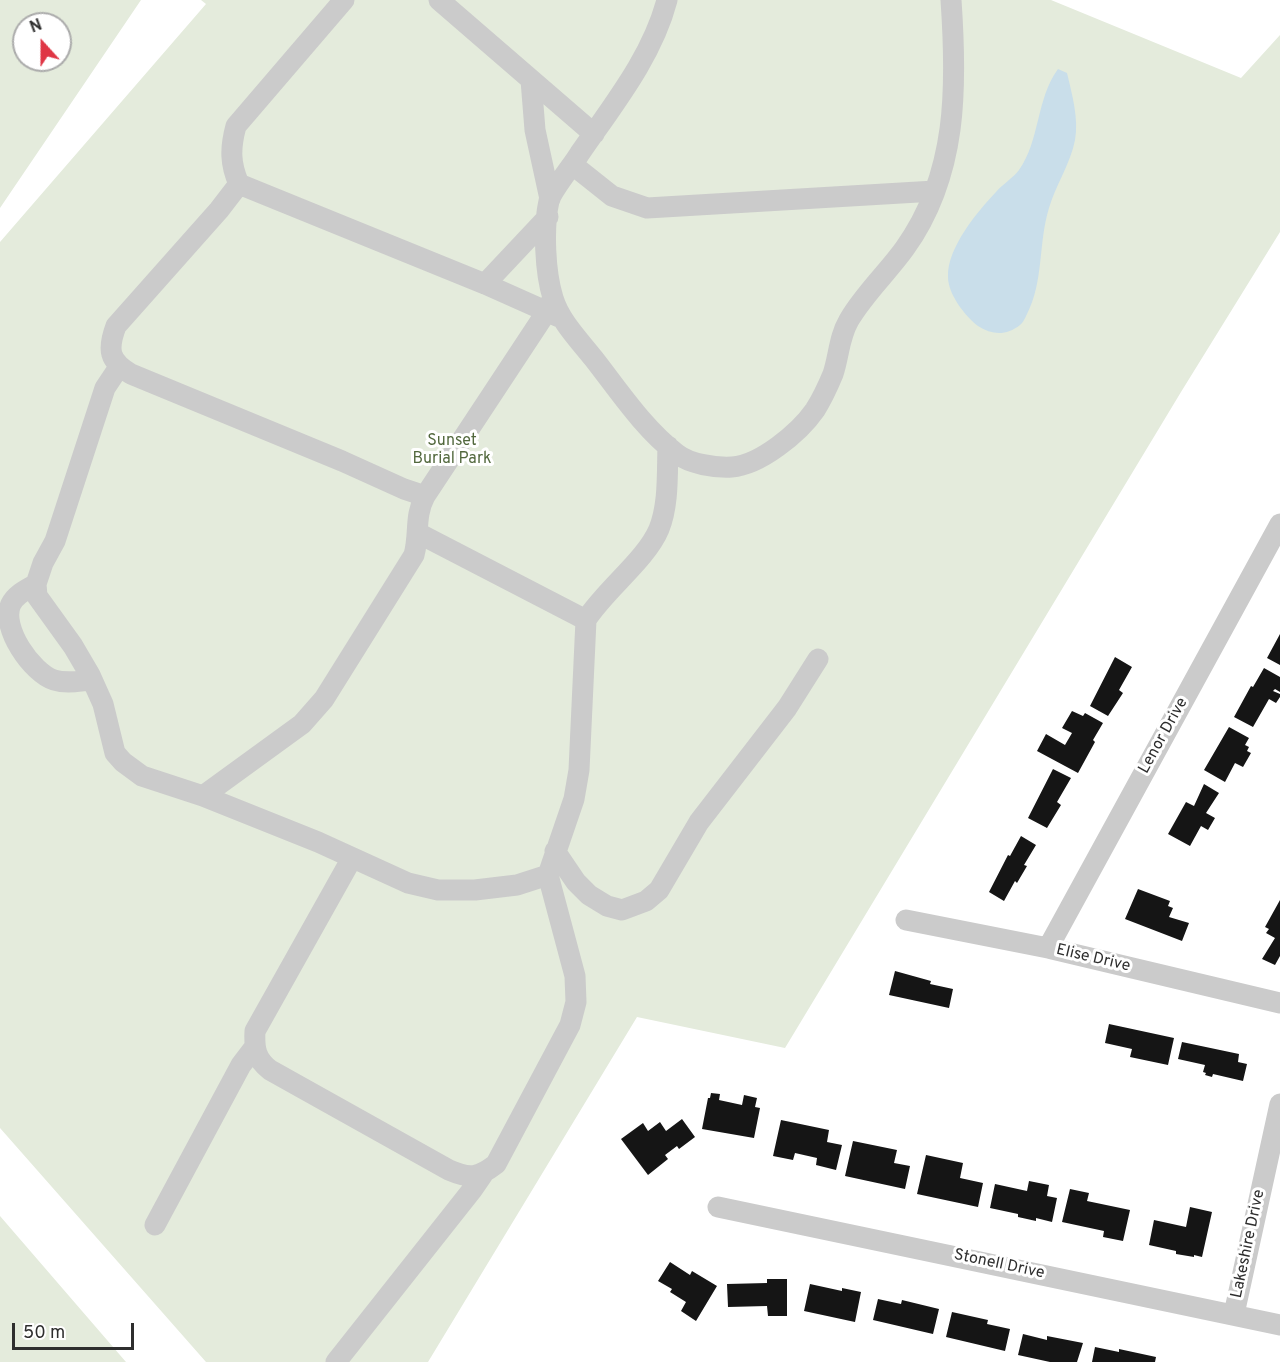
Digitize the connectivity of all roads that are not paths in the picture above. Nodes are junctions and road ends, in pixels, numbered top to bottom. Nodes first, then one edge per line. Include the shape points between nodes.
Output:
1 (344, 0) edge
2 (439, 0) edge
3 (667, 0) edge
4 (951, 0) edge
5 (531, 80) junction
6 (594, 134) junction
7 (573, 165) junction
8 (239, 184) junction
9 (935, 191) junction
10 (549, 208) junction
11 (485, 284) junction
12 (554, 310) junction
13 (119, 367) junction
14 (668, 446) junction
15 (425, 496) junction
16 (1280, 524) edge
17 (418, 533) junction
18 (36, 584) junction
19 (586, 620) junction
20 (818, 659) dead end
21 (92, 680) junction
22 (202, 796) junction
23 (555, 851) junction
24 (352, 858) junction
25 (548, 875) junction
26 (906, 920) dead end
27 (1048, 948) junction
28 (1280, 1003) edge
29 (254, 1048) junction
30 (1280, 1104) edge
31 (483, 1174) junction
32 (718, 1207) dead end
33 (155, 1225) dead end
34 (1234, 1314) junction
35 (1280, 1325) edge
36 (336, 1362) edge

1 - 8 street via 236,126 231,145 232,169
2 - 5 street
3 - 6 street via 650,46
4 - 9 street via 954,96 949,142
5 - 6 street
5 - 10 street via 535,130
6 - 7 street
7 - 9 street via 612,196 647,208
7 - 10 street
8 - 11 street
8 - 13 street via 116,326 110,342
9 - 14 street via 906,247 849,319 827,388 815,411 796,431 755,460 733,467 706,465 679,456
10 - 11 street
10 - 12 street via 547,270
11 - 12 street
12 - 14 street
12 - 15 street
13 - 15 street
13 - 18 street via 105,388 55,541
14 - 19 street via 659,530
15 - 17 street via 418,509
16 - 27 street, Lenor Drive
17 - 19 street
17 - 22 street via 414,555 324,699 302,724
18 - 21 street via 37,596
18 - 21 street via 17,595 7,618 27,659 52,679 69,683
19 - 23 street via 579,770 565,830
20 - 23 street via 787,708 699,822 659,890 646,902 622,910 607,906 576,882
21 - 22 street via 103,704 115,753 123,762 142,776
22 - 24 street
23 - 25 street
24 - 25 street via 408,883 438,890 518,885
24 - 29 street via 255,1031
25 - 31 street via 575,976 576,1002 570,1025 496,1164
26 - 27 street, Elise Drive
27 - 28 street, Elise Drive
29 - 31 street via 260,1062 270,1070 449,1170 466,1177
29 - 33 street
30 - 34 street, Lakeshire Drive
31 - 36 street
32 - 34 street, Stonell Drive
34 - 35 street, Stonell Drive

